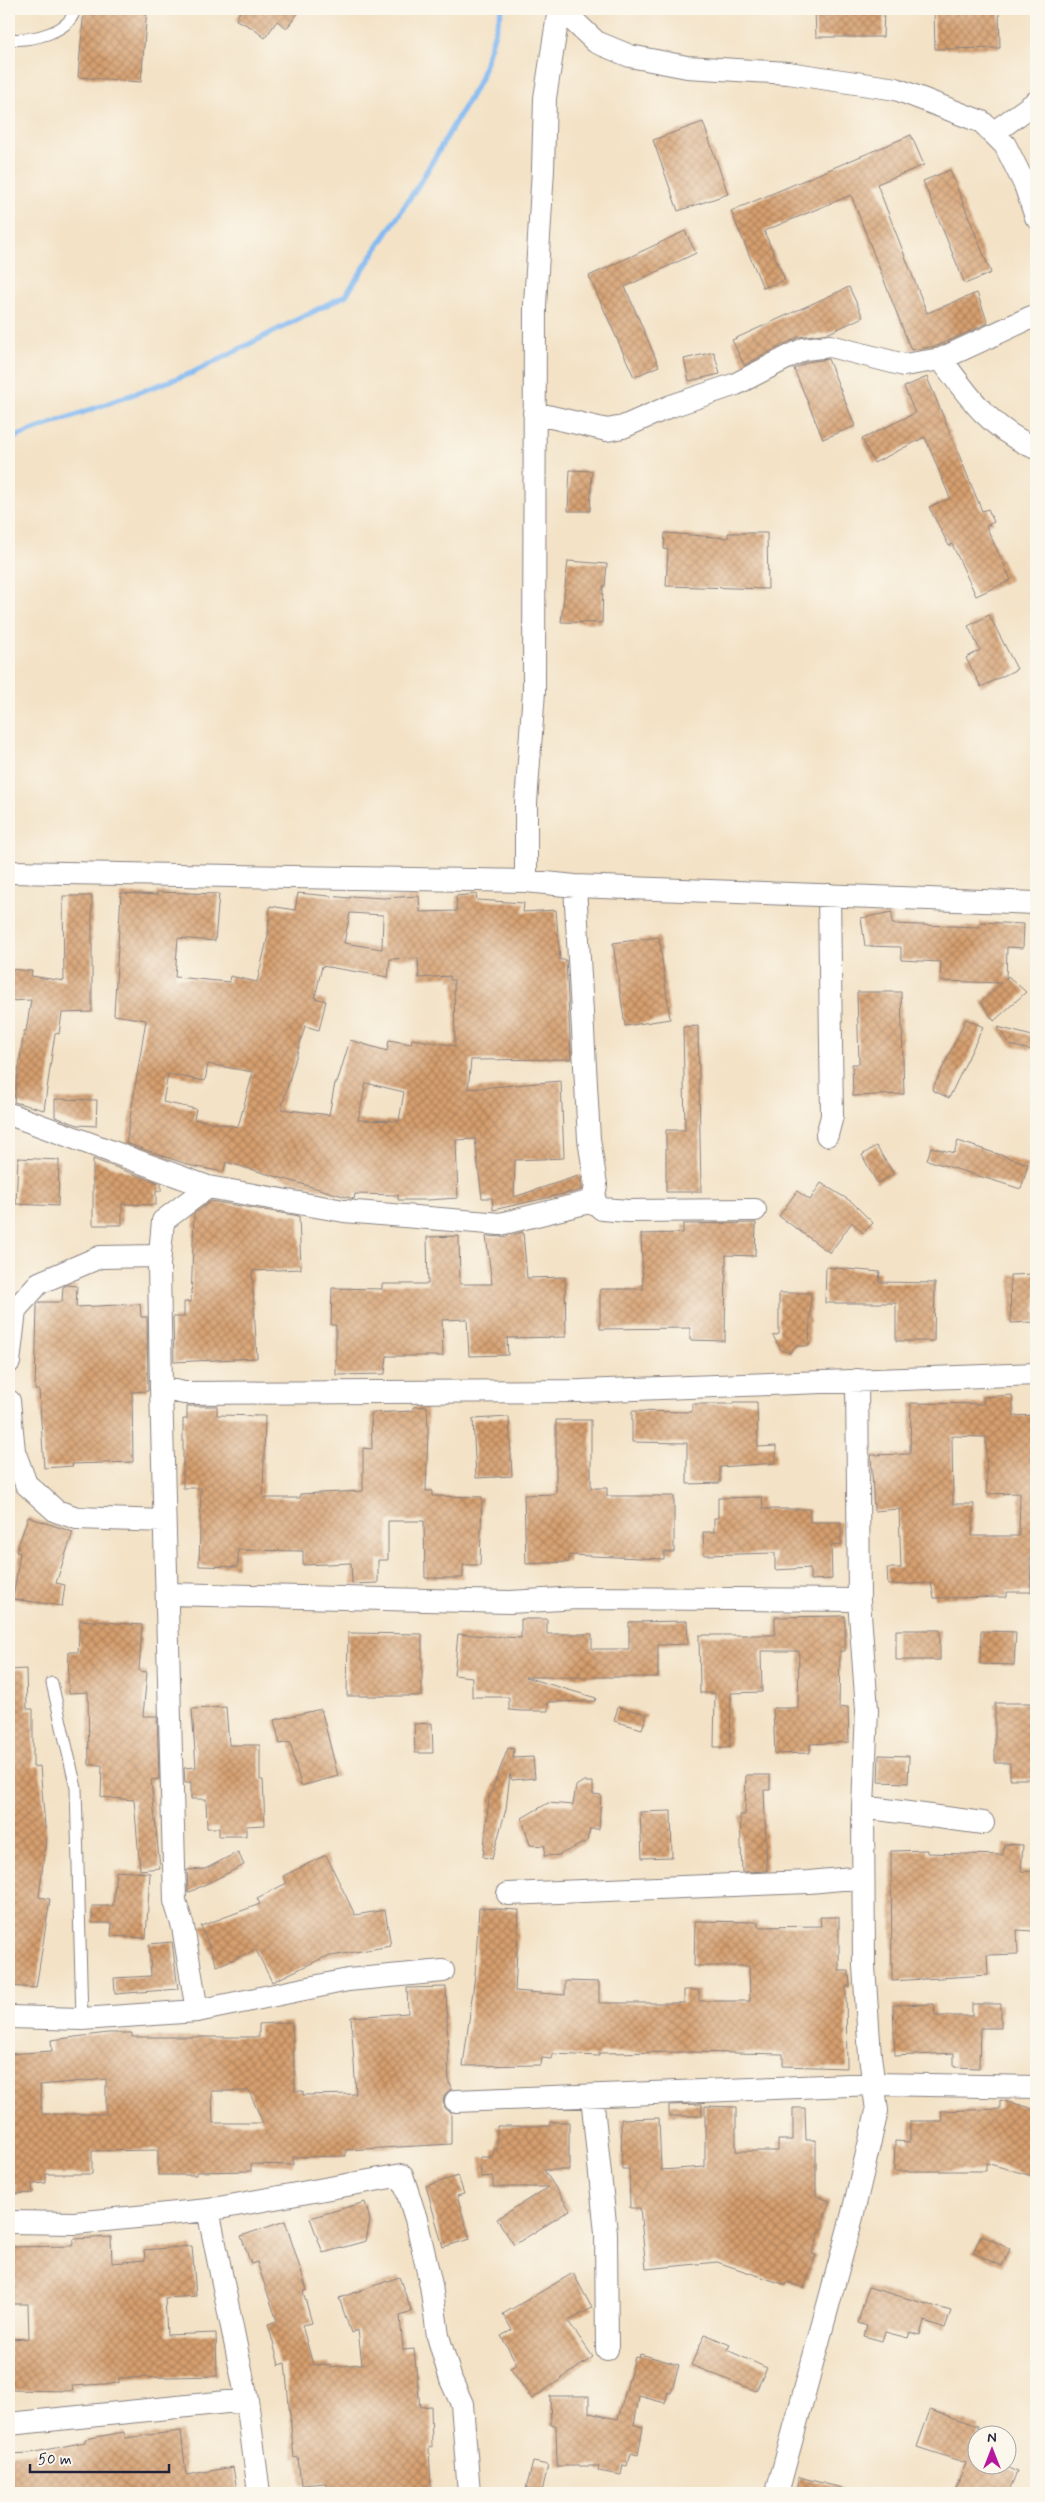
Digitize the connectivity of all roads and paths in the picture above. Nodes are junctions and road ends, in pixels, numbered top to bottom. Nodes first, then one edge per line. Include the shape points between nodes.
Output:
1 (75, 9) edge
2 (560, 9) edge
3 (9, 39) edge
4 (1036, 102) edge
5 (993, 133) junction
6 (1036, 217) edge
7 (1036, 315) edge
8 (941, 359) junction
9 (534, 413) junction
10 (1036, 448) edge
11 (9, 872) edge
12 (526, 881) junction
13 (575, 886) junction
14 (829, 895) junction
15 (1036, 903) edge
16 (9, 1114) edge
17 (827, 1135) dead end
18 (208, 1187) junction
19 (593, 1201) junction
20 (755, 1210) dead end
21 (160, 1256) junction
22 (9, 1362) edge
23 (1036, 1374) edge
24 (857, 1380) junction
25 (161, 1388) junction
26 (9, 1401) edge
27 (164, 1521) junction
28 (168, 1594) junction
29 (858, 1600) junction
30 (52, 1683) dead end
31 (863, 1807) junction
32 (984, 1823) dead end
33 (863, 1877) junction
34 (508, 1894) dead end
35 (443, 1971) dead end
36 (197, 2010) junction
37 (9, 2017) edge
38 (82, 2019) junction
39 (874, 2084) junction
40 (1036, 2087) edge
41 (592, 2096) junction
42 (456, 2101) dead end
43 (208, 2210) junction
44 (9, 2222) edge
45 (607, 2349) dead end
46 (247, 2400) junction
47 (9, 2424) edge
48 (259, 2493) edge
49 (469, 2493) edge
50 (777, 2493) edge

1 - 3 lane via 74,15 63,26 42,36
2 - 5 street via 596,42 630,56 688,67 788,73 896,89 982,122
2 - 9 street via 545,98 535,305
4 - 5 street
5 - 6 street via 1005,145 1025,185
7 - 8 street
8 - 9 street via 904,365 824,345 804,349 736,384 615,429 580,425
8 - 10 street via 987,418
9 - 12 street via 534,691 526,803
11 - 12 street
12 - 13 street
13 - 14 street
13 - 19 street via 589,1139 596,1185
14 - 15 street
14 - 17 street via 832,1116
16 - 18 street
18 - 19 street via 344,1211 500,1224
18 - 21 street via 163,1221
19 - 20 street via 602,1209 628,1211
21 - 22 street via 100,1257 39,1283 15,1310
21 - 25 street
23 - 24 street
24 - 25 street via 572,1391 184,1393
24 - 29 street via 860,1488
25 - 27 street
26 - 27 street via 14,1451 26,1484 56,1511 77,1518
27 - 28 street
28 - 29 street via 510,1602 578,1598
28 - 36 street via 175,1901 183,1927
29 - 31 street via 867,1710
30 - 38 lane via 76,1788
31 - 32 street
31 - 33 street
33 - 34 street
33 - 39 street via 864,1966
35 - 36 street via 348,1980
36 - 38 street
37 - 38 street
39 - 40 street
39 - 41 street
39 - 50 street via 878,2111
41 - 42 street
41 - 45 street via 606,2233
43 - 44 street via 75,2223
43 - 46 street
43 - 49 street via 402,2174 431,2285 438,2336 462,2404
46 - 47 street
46 - 48 street

